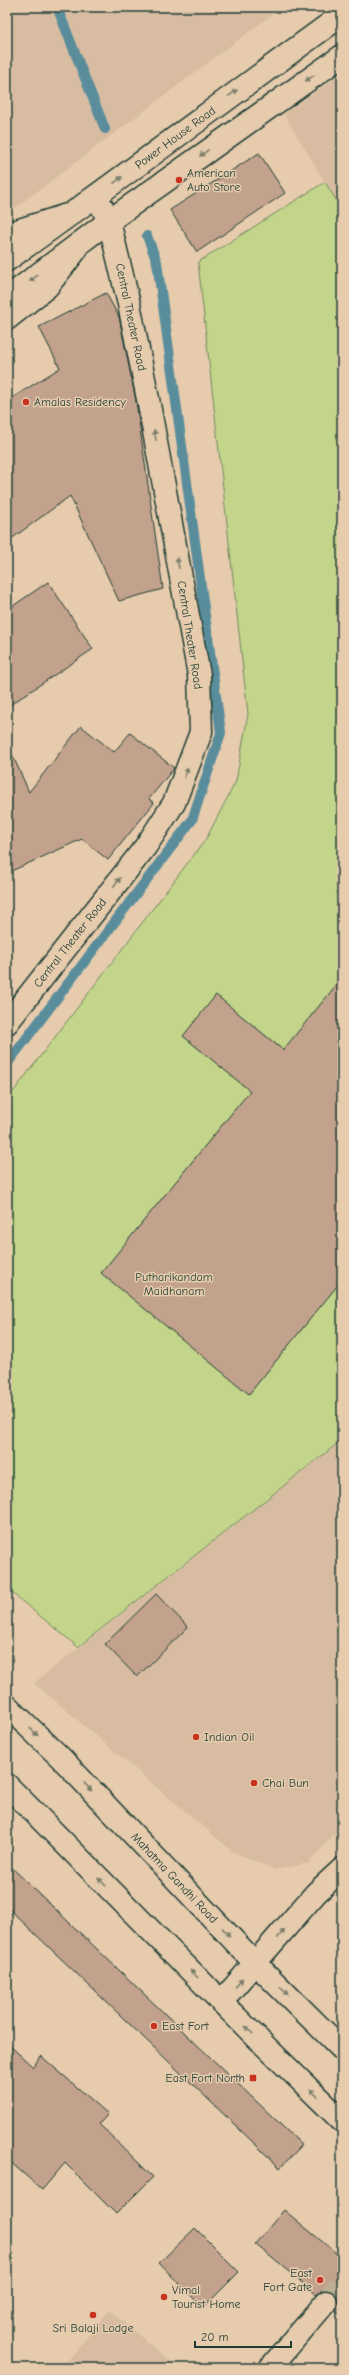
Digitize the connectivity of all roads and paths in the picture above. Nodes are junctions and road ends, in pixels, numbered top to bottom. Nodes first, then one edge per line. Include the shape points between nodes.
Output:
1 (342, 15) edge
2 (342, 56) edge
3 (97, 197) junction
4 (73, 213) junction
5 (109, 220) junction
6 (7, 234) edge
7 (86, 238) junction
8 (7, 260) edge
9 (7, 298) edge
10 (7, 319) edge
11 (7, 1023) edge
12 (7, 1706) edge
13 (7, 1785) edge
14 (342, 1869) edge
15 (256, 1964) junction
16 (221, 2002) junction
17 (342, 2049) edge
18 (342, 2121) edge
19 (326, 2302) tunnel mouth
20 (270, 2368) edge

3 -> 1 main road, Power House Road via 180,132
2 -> 5 main road
3 - 4 main road, Power House Road
3 - 5 main road, Central Theater Road
4 - 6 main road
4 - 8 main road, Power House Road
5 - 7 main road
11 -> 5 main road, Central Theater Road via 146,846 174,803 201,732 198,675 147,391
7 -> 9 main road
7 - 10 main road via 47,287
12 -> 15 main road, Mahatma Gandhi Road via 62,1758
16 -> 13 main road
15 -> 14 main road via 316,1893
16 -> 15 main road
15 -> 17 main road, Mahatma Gandhi Road
18 -> 16 main road
19 - 20 main road

